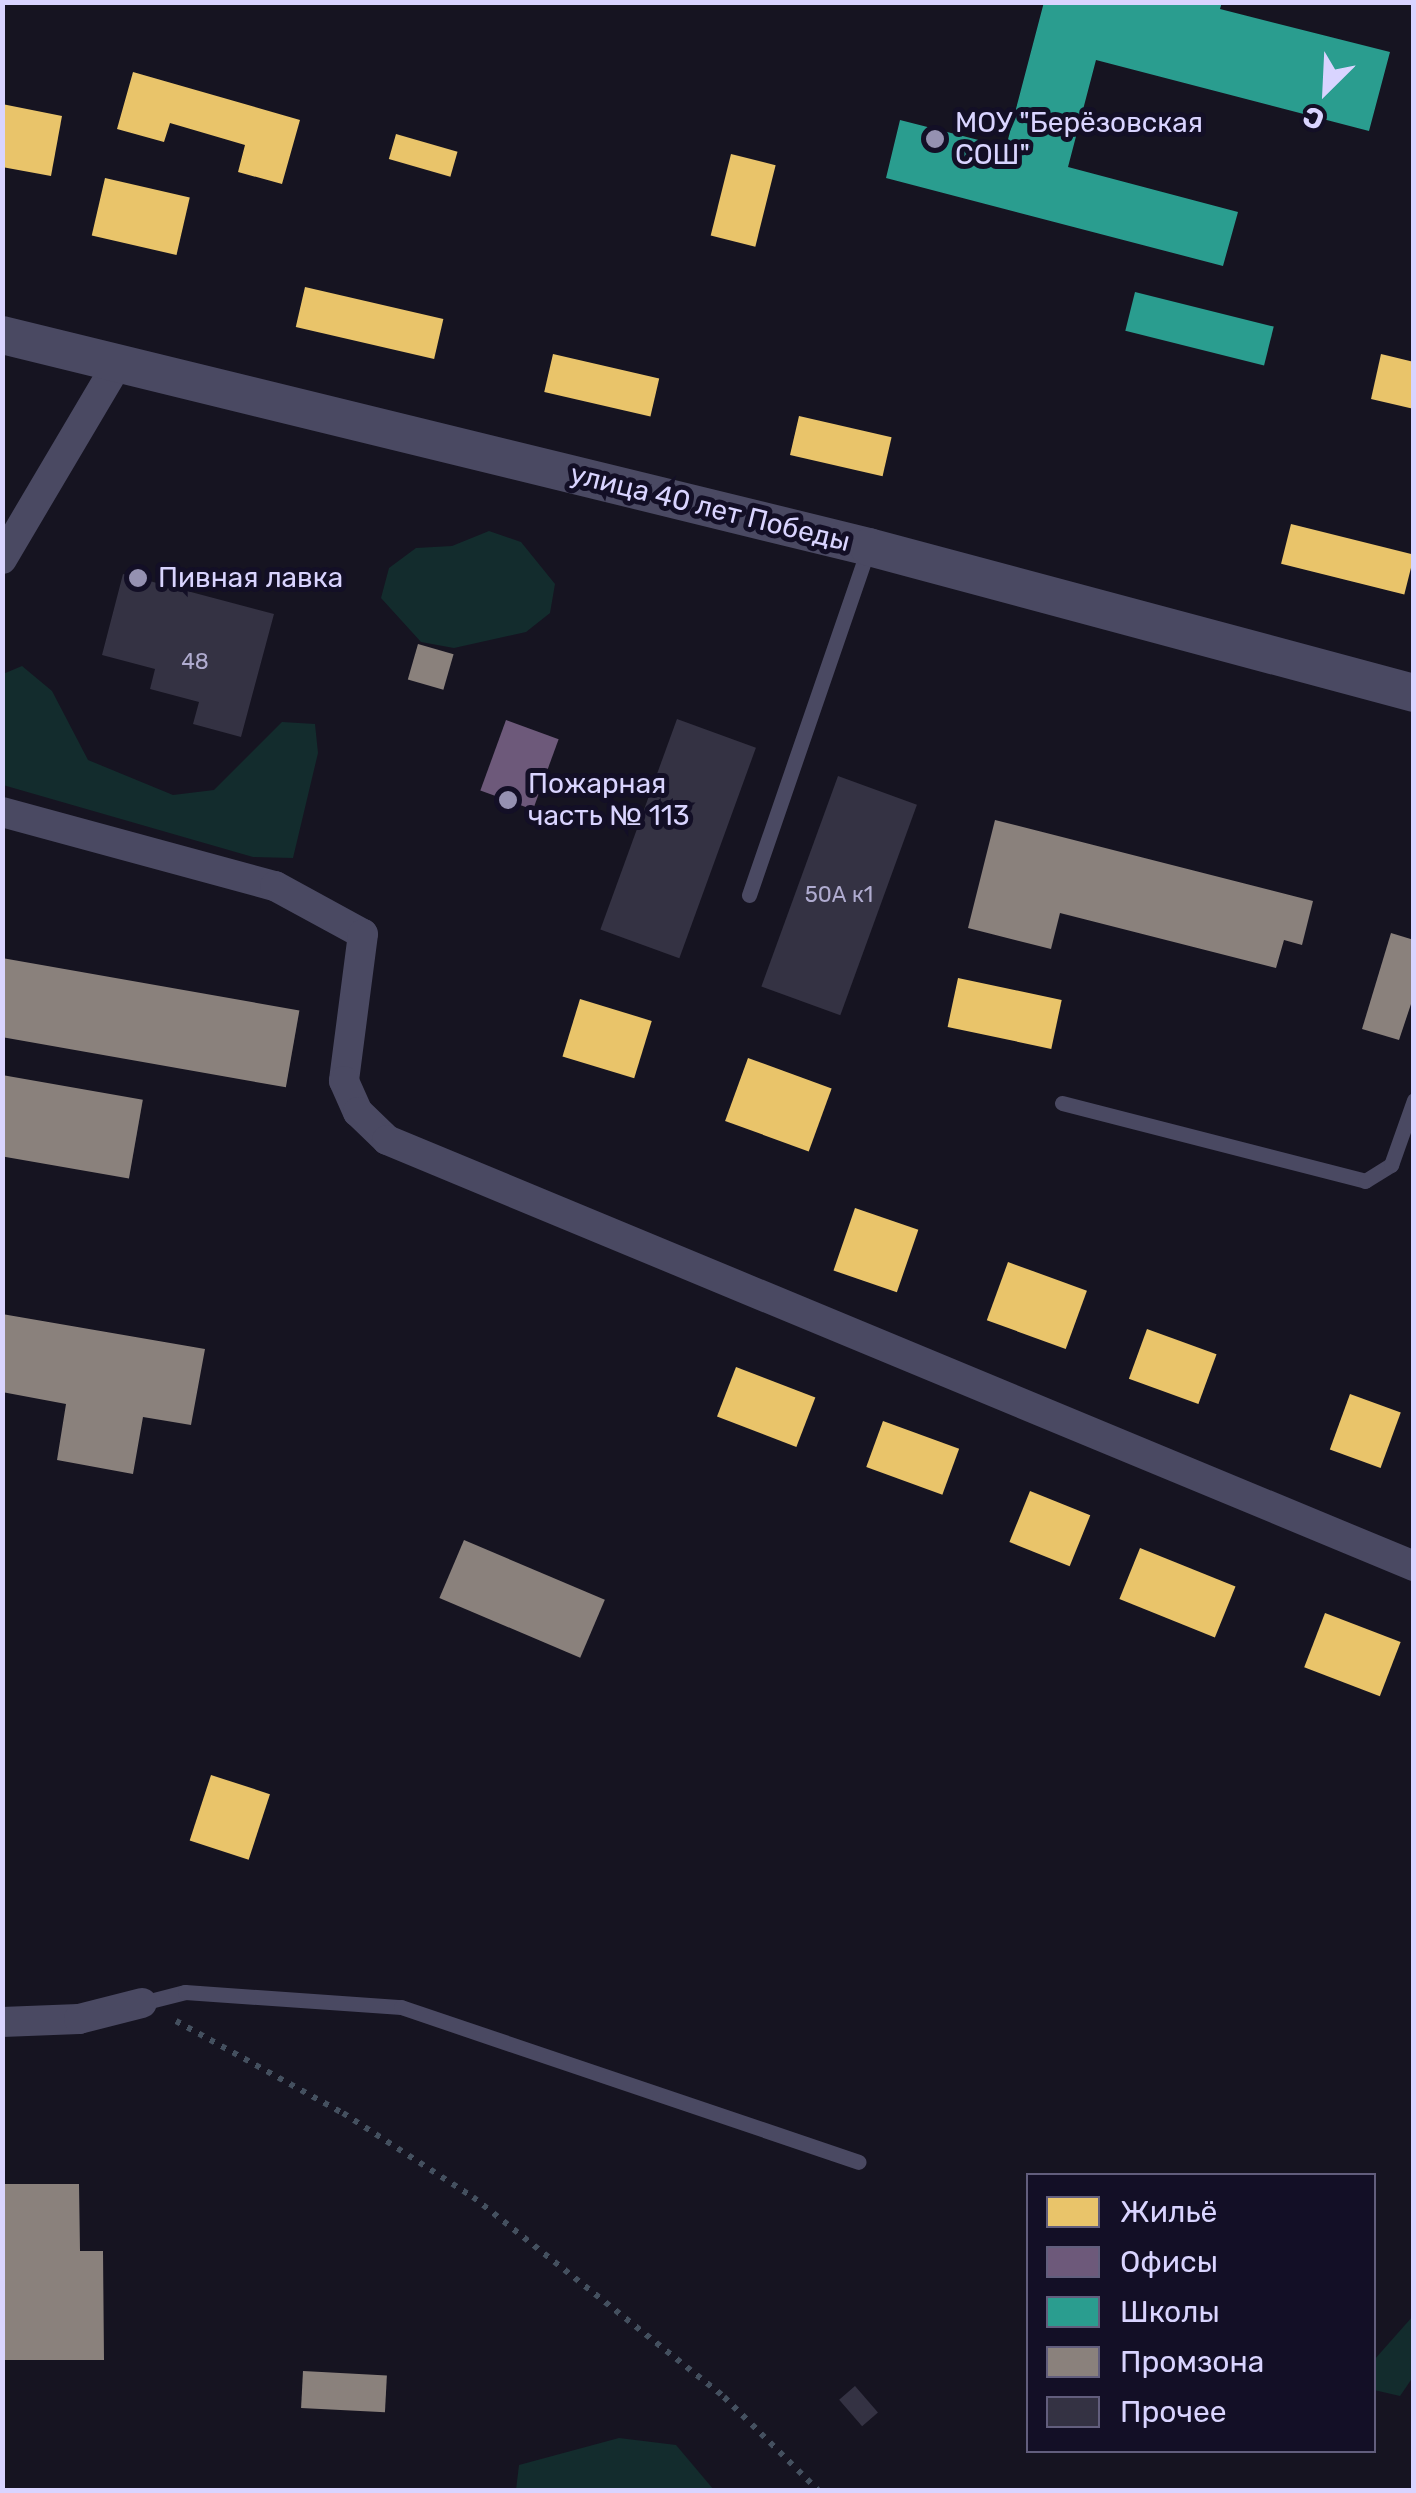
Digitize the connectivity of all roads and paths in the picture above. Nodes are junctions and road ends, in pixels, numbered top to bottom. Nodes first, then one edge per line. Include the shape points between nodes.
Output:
1 (2, 335) edge
2 (118, 363) junction
3 (869, 547) junction
4 (2, 559) edge
5 (1414, 694) edge
6 (2, 812) edge
7 (749, 895) dead end
8 (1414, 1100) edge
9 (1062, 1103) dead end
10 (1414, 1566) edge
11 (142, 2003) junction
12 (2, 2022) edge
13 (858, 2162) dead end
14 (818, 2490) edge

1 - 2 street, улица 40 лет Победы
2 - 3 street, улица 40 лет Победы
2 - 4 street
3 - 5 street, улица 40 лет Победы
3 - 7 lane
6 - 10 street via 275,886 363,934 344,1081 358,1112 387,1140
8 - 9 lane via 1391,1165 1365,1181
11 - 12 street via 80,2019
11 - 13 lane via 185,1992 402,2007
11 - 14 path via 343,2113 473,2197 724,2397

